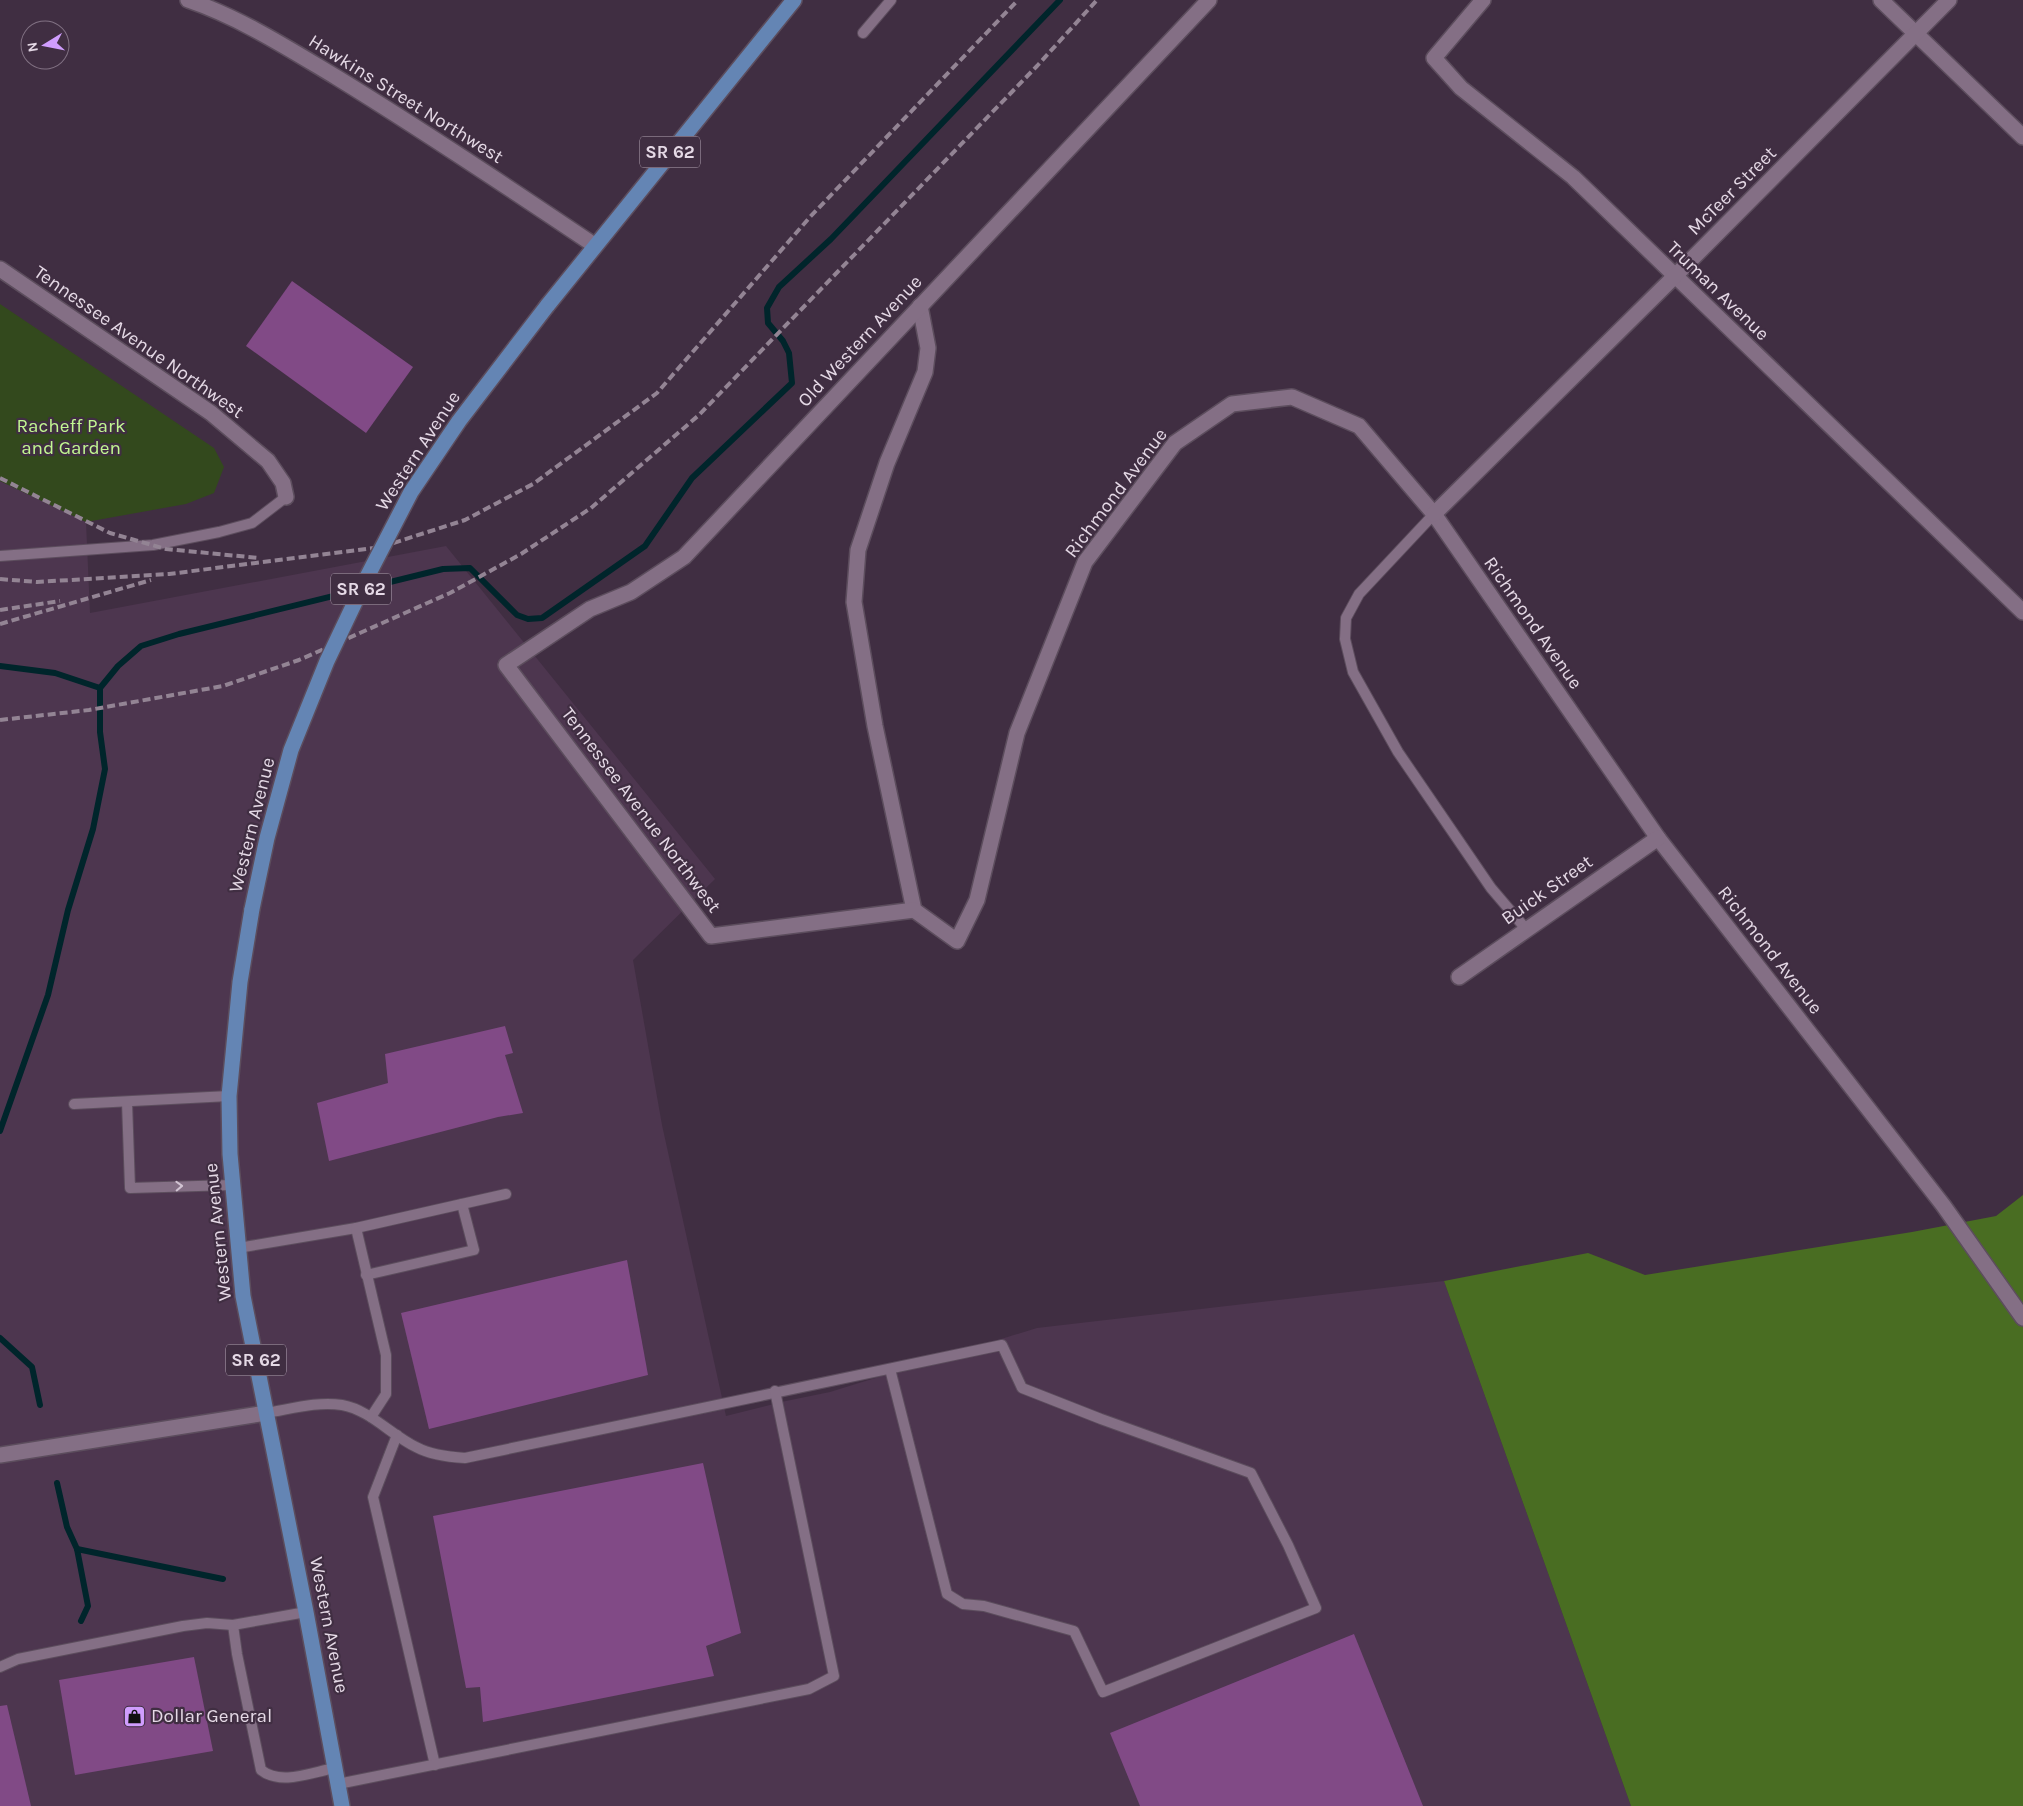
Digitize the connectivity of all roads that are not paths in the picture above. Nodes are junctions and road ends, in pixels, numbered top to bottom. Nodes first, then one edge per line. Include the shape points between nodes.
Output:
1 (188, 0) edge
2 (794, 0) edge
3 (891, 0) edge
4 (1209, 0) edge
5 (1484, 0) edge
6 (1881, 0) edge
7 (1949, 0) edge
8 (863, 33) dead end
9 (1917, 34) junction
10 (2023, 137) edge
11 (594, 246) junction
12 (0, 269) edge
13 (1675, 276) junction
14 (920, 306) junction
15 (286, 498) joint
16 (1434, 514) junction
17 (0, 556) edge
18 (2023, 612) edge
19 (506, 664) joint
20 (1658, 838) junction
21 (914, 910) junction
22 (1526, 929) junction
23 (1460, 977) dead end
24 (229, 1096) junction
25 (127, 1102) junction
26 (74, 1104) dead end
27 (232, 1185) junction
28 (506, 1194) dead end
29 (462, 1204) junction
30 (356, 1228) junction
31 (238, 1248) junction
32 (366, 1275) junction
33 (2023, 1318) edge
34 (890, 1370) junction
35 (775, 1391) junction
36 (266, 1413) junction
37 (371, 1417) junction
38 (397, 1436) junction
39 (0, 1455) edge
40 (306, 1612) junction
41 (233, 1626) junction
42 (0, 1667) edge
43 (434, 1765) junction
44 (335, 1768) junction
45 (338, 1784) junction
46 (342, 1806) edge

1 - 11 street, Hawkins Street Northwest via 262,33 379,103
2 - 11 main road, Western Avenue / SR 62
3 - 8 lane
4 - 14 street, Old Western Avenue
5 - 13 street, Truman Avenue via 1434,58 1461,88 1573,177
6 - 9 street
7 - 9 street, McTeer Street
9 - 10 street
9 - 13 street, McTeer Street
11 - 24 main road, Western Avenue / SR 62, bridge via 459,421 412,492 327,661 292,750 267,838 240,982
12 - 15 street, Tennessee Avenue Northwest via 211,412 268,461 283,483
13 - 16 street, McTeer Street
13 - 18 street, Truman Avenue
14 - 19 street, Old Western Avenue via 684,557 630,592 590,609
14 - 21 street via 928,348 925,372 887,463 858,550 854,602 875,726
15 - 17 lane via 252,523 219,532 153,545
16 - 20 street, Richmond Avenue
16 - 21 street, Richmond Avenue via 1360,426 1292,397 1232,404 1175,443 1085,562 1017,733 977,900 957,941
16 - 22 lane via 1359,594 1346,618 1345,639 1353,672 1398,752 1491,888
19 - 21 street, Tennessee Avenue Northwest via 711,936
20 - 22 street, Buick Street
20 - 33 street, Richmond Avenue via 1943,1205
22 - 23 street, Buick Street
24 - 25 lane
24 - 27 main road, Western Avenue / SR 62
25 - 26 lane
25 -> 27 lane via 130,1188
27 - 31 main road, Western Avenue / SR 62
28 - 29 lane
29 - 30 lane
29 - 32 lane via 474,1250
30 - 31 lane
30 - 32 lane
31 - 36 main road, Western Avenue / SR 62 via 243,1296
32 - 37 lane via 386,1355 386,1394
34 - 34 lane via 1002,1345 1022,1388 1101,1420 1251,1472 1316,1608 1102,1692 1074,1632 984,1606 963,1604 947,1594
34 - 35 lane
35 - 38 lane via 465,1458 445,1457 417,1448
35 - 43 lane via 834,1676 809,1690
36 - 37 lane via 317,1404 344,1405
36 - 39 street
36 - 40 main road, Western Avenue / SR 62
37 - 38 lane
38 - 43 lane via 373,1498
40 - 41 lane
40 - 44 main road, Western Avenue / SR 62
41 - 42 lane via 207,1623 182,1626 18,1659
41 - 44 lane via 261,1770 280,1779
43 - 45 lane
44 - 45 main road, Western Avenue / SR 62
45 - 46 main road, Western Avenue / SR 62

